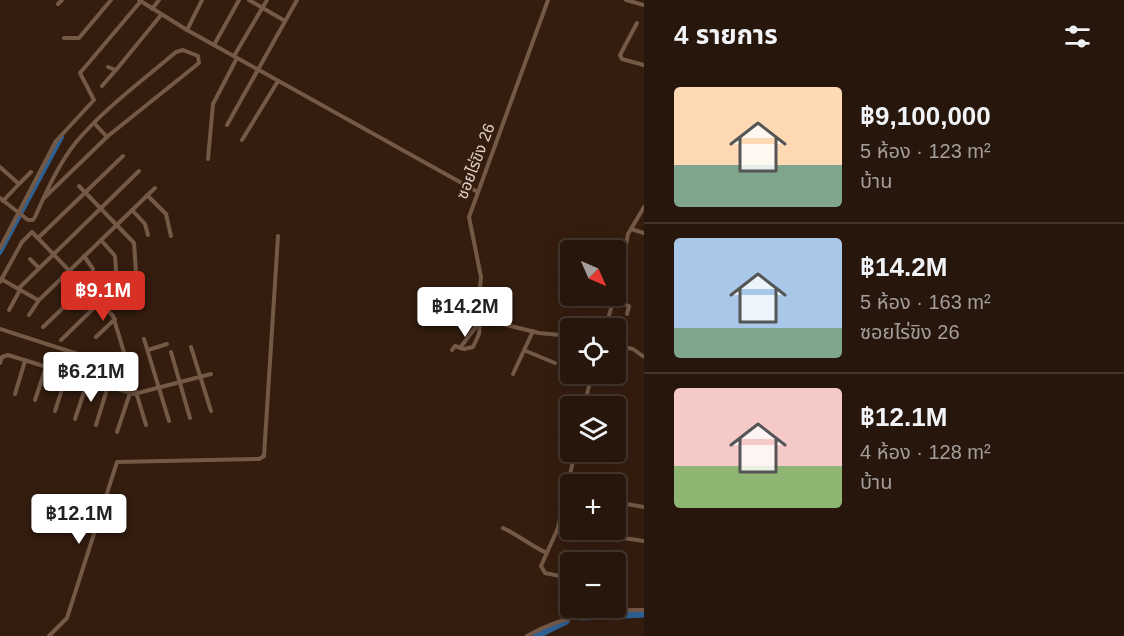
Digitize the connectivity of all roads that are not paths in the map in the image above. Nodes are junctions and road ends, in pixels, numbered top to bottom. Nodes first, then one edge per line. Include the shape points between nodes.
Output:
1 (111, 0) edge
2 (159, 0) edge
3 (202, 0) edge
4 (239, 0) edge
5 (249, 0) edge
6 (267, 0) edge
7 (297, 0) edge
8 (548, 0) edge
9 (627, 0) edge
10 (140, 1) edge
11 (644, 5) edge
12 (262, 8) junction
13 (152, 9) junction
14 (161, 15) junction
15 (285, 21) junction
16 (637, 23) dead end
17 (188, 30) junction
18 (64, 39) dead end
19 (214, 45) junction
20 (235, 57) junction
21 (644, 65) edge
22 (108, 66) dead end
23 (257, 69) junction
24 (116, 70) junction
25 (278, 81) junction
26 (102, 86) dead end
27 (94, 123) junction
28 (227, 125) dead end
29 (108, 137) junction
30 (242, 140) dead end
31 (123, 156) dead end
32 (208, 159) dead end
33 (0, 167) edge
34 (31, 171) dead end
35 (139, 171) dead end
36 (20, 184) junction
37 (79, 186) dead end
38 (155, 188) dead end
39 (476, 191) junction
40 (86, 193) junction
41 (147, 195) junction
42 (44, 198) junction
43 (2, 200) edge
44 (644, 207) edge
45 (101, 208) junction
46 (132, 210) junction
47 (19, 214) junction
48 (116, 225) junction
49 (634, 229) junction
50 (644, 233) edge
51 (148, 235) dead end
52 (171, 236) dead end
53 (278, 237) dead end
54 (38, 238) junction
55 (101, 240) junction
56 (0, 249) edge
57 (54, 254) junction
58 (84, 256) junction
59 (30, 259) dead end
60 (626, 263) edge
61 (39, 268) junction
62 (70, 271) junction
63 (1, 280) edge
64 (117, 285) dead end
65 (85, 287) junction
66 (137, 288) dead end
67 (19, 290) junction
68 (92, 294) junction
69 (39, 300) junction
70 (100, 302) junction
71 (626, 305) edge
72 (9, 310) dead end
73 (627, 314) dead end
74 (29, 315) dead end
75 (481, 315) junction
76 (115, 320) junction
77 (481, 320) junction
78 (43, 327) dead end
79 (0, 329) edge
80 (533, 331) junction
81 (560, 334) edge
82 (96, 337) dead end
83 (144, 339) dead end
84 (61, 340) dead end
85 (167, 344) dead end
86 (191, 346) dead end
87 (626, 347) edge
88 (460, 348) junction
89 (147, 350) junction
90 (452, 350) dead end
91 (525, 351) junction
92 (171, 352) dead end
93 (644, 357) edge
94 (90, 358) dead end
95 (25, 361) junction
96 (0, 363) edge
97 (555, 363) dead end
98 (46, 367) junction
99 (67, 374) junction
100 (211, 374) dead end
101 (513, 374) dead end
102 (201, 376) junction
103 (87, 380) junction
104 (180, 382) junction
105 (108, 386) junction
106 (159, 388) junction
107 (15, 393) dead end
108 (129, 393) junction
109 (136, 393) junction
110 (35, 400) dead end
111 (55, 411) dead end
112 (211, 411) dead end
113 (75, 418) dead end
114 (190, 418) dead end
115 (169, 421) dead end
116 (96, 425) dead end
117 (146, 425) dead end
118 (117, 432) dead end
119 (626, 504) edge
120 (644, 507) edge
121 (560, 525) edge
122 (503, 528) dead end
123 (559, 528) joint
124 (626, 538) edge
125 (644, 541) edge
126 (547, 553) junction
127 (560, 576) edge
128 (644, 610) edge
129 (626, 611) edge
130 (569, 618) edge
131 (49, 636) edge
132 (527, 636) edge

1 - 18 street via 79,38
2 - 13 street
3 - 17 street
4 - 19 street
5 - 12 street
6 - 12 street
7 - 15 street
8 - 39 street, ซอยไร่ขิง 26
9 - 11 street
10 - 13 street
10 - 47 street via 80,73 94,99 58,138
12 - 15 street
12 - 20 street
13 - 14 street
14 - 17 street
14 - 24 street
15 - 23 street
16 - 21 street via 620,55
17 - 19 street
19 - 20 street
20 - 23 street
20 - 32 street via 213,104
22 - 24 street
23 - 25 street
23 - 28 street
24 - 26 street
25 - 30 street
25 - 39 street
27 - 29 street
27 - 29 street via 176,52 183,50 198,56 199,63
27 - 42 street via 72,148
29 - 42 street
31 - 40 street
33 - 36 street
34 - 36 street
35 - 45 street
36 - 43 street
37 - 40 street
38 - 41 street
39 - 75 street, ซอยไร่ขิง 26 via 469,217 481,277
40 - 45 street
40 - 54 street
41 - 46 street
41 - 52 street via 166,214
42 - 47 street via 33,220
43 - 47 street
44 - 49 street
45 - 48 street
45 - 57 street
46 - 48 street
46 - 51 street via 145,224
47 - 56 street
48 - 55 street
48 - 66 street via 135,246
49 - 50 street
49 - 60 street
53 - 131 street via 264,456 117,462 67,618
54 - 57 street
54 - 63 street via 32,232 27,234
55 - 58 street
55 - 64 street via 115,256
57 - 61 street
57 - 62 street
58 - 62 street
58 - 68 street via 93,269
59 - 61 street
61 - 67 street
62 - 65 street
62 - 69 street
63 - 67 street
65 - 68 street
65 - 78 street
67 - 69 street
67 - 72 street
68 - 70 street
69 - 74 street
70 - 76 street
70 - 84 street
71 - 73 street
75 - 77 street, ซอยไร่ขิง 26
75 - 80 street
76 - 82 street
76 - 109 street
77 - 88 street
77 - 88 street, ซอยไร่ขิง 26 via 473,346
79 - 94 street
80 - 81 street
80 - 91 street
83 - 89 street
85 - 89 street
86 - 102 street
87 - 93 street
88 - 90 street via 455,346
89 - 106 street
91 - 97 street
91 - 101 street
92 - 104 street
95 - 96 street via 4,356
95 - 98 street
95 - 107 street
98 - 99 street
98 - 110 street
99 - 103 street
99 - 111 street
100 - 102 street
102 - 104 street
102 - 112 street
103 - 105 street
103 - 113 street
104 - 106 street
104 - 114 street
105 - 108 street
105 - 116 street
106 - 109 street
106 - 115 street
108 - 109 street
108 - 118 street
109 - 117 street
119 - 120 street
121 - 123 street
122 - 126 street
123 - 126 street
124 - 125 street
126 - 127 street via 541,566 545,573
128 - 129 street
130 - 132 street

